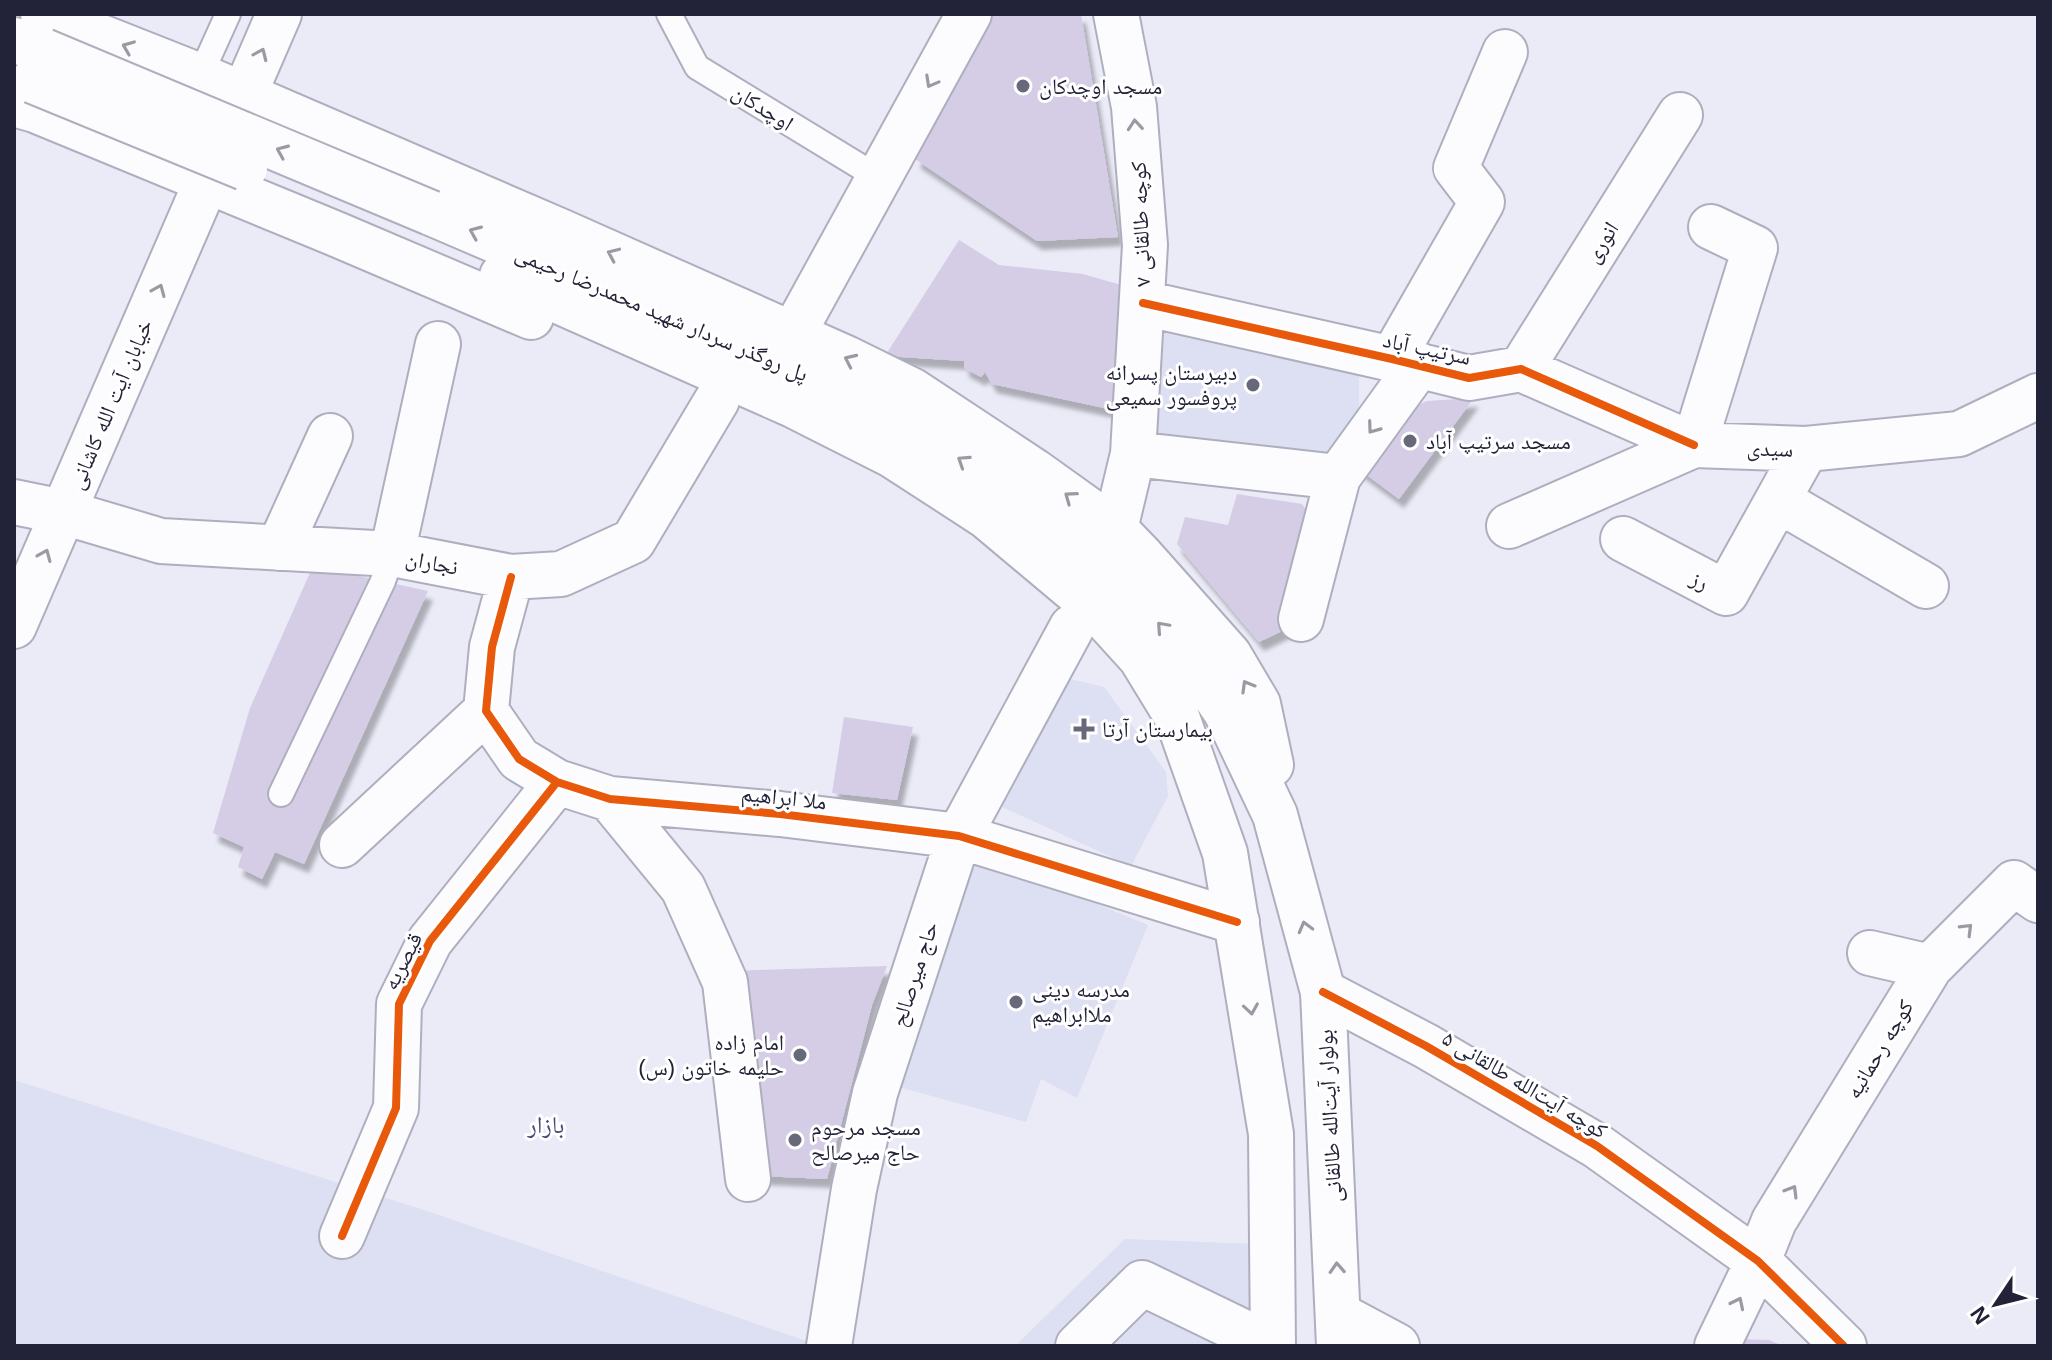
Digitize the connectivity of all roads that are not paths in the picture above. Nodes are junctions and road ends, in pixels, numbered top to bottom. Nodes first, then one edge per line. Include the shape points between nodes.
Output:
1 (228, 14) edge
2 (279, 14) edge
3 (669, 14) edge
4 (969, 14) edge
5 (1116, 14) edge
6 (1505, 52) dead end
7 (33, 62) edge
8 (200, 76) junction
9 (243, 94) junction
10 (1680, 115) dead end
11 (375, 152) junction
12 (163, 163) junction
13 (879, 178) junction
14 (206, 181) junction
15 (423, 226) junction
16 (1711, 227) dead end
17 (336, 234) junction
18 (1143, 303) junction
19 (783, 331) junction
20 (438, 344) dead end
21 (1406, 362) junction
22 (1521, 369) junction
23 (2038, 396) edge
24 (717, 400) junction
25 (330, 436) dead end
26 (1694, 445) junction
27 (1806, 449) junction
28 (1133, 454) junction
29 (1338, 477) junction
30 (1778, 500) junction
31 (14, 502) edge
32 (63, 512) junction
33 (1509, 526) dead end
34 (1115, 529) junction
35 (1623, 539) dead end
36 (279, 548) junction
37 (392, 554) junction
38 (511, 577) junction
39 (1926, 586) dead end
40 (1301, 619) dead end
41 (14, 626) edge
42 (1072, 627) junction
43 (486, 711) junction
44 (1226, 712) joint
45 (557, 782) junction
46 (281, 794) dead end
47 (610, 799) junction
48 (1275, 815) junction
49 (959, 836) junction
50 (342, 845) dead end
51 (1225, 853) junction
52 (2038, 900) edge
53 (1237, 922) junction
54 (1870, 953) dead end
55 (1930, 967) junction
56 (1323, 992) junction
57 (748, 1179) dead end
58 (342, 1236) dead end
59 (1758, 1261) junction
60 (1339, 1331) edge
61 (829, 1346) edge
62 (1078, 1346) edge
63 (1272, 1346) edge
64 (1397, 1346) edge
65 (1717, 1346) edge
66 (1844, 1346) edge

1 - 8 lane
9 -> 2 street
3 - 13 lane, اوچدکان via 697,67
4 -> 13 street
18 -> 5 street, کوچه طالقانی ۷ via 1145,245 1134,107
6 - 21 street via 1456,168 1482,202
8 -> 7 street
7 - 12 street
7 - 15 street, پل روگذر سردار شهید محمدرضا رحیمی, bridge
8 - 9 street
8 - 12 street
9 - 11 street
9 - 14 street, خیابان آیت الله کاشانی
10 - 22 street, انوری
11 - 17 street via 347,158 324,183 325,209
19 -> 11 street
12 - 14 street
13 - 19 street via 794,332
14 - 17 street
32 -> 14 street, خیابان آیت الله کاشانی
44 -> 15 street, پل روگذر سردار شهید محمدرضا رحیمی via 1189,657 1137,598 1019,498 914,429 751,350
15 - 51 street, پل روگذر سردار شهید محمدرضا رحیمی via 892,455 986,516 1102,615 1141,658 1177,717
16 - 26 street via 1755,248
17 - 24 street
18 - 21 street, سرتیپ آباد
18 - 28 street, کوچه طالقانی ۷
34 -> 19 street via 913,391
20 - 37 street
21 - 22 street, سرتیپ آباد via 1469,378
21 -> 29 street, سرتیپ آباد
22 - 26 street
23 - 27 street, سیدی via 1959,434
24 - 38 street, نجاران via 633,541 561,574
24 - 42 street via 893,486 995,558
25 - 36 street
26 - 27 street, سیدی
26 - 33 street, سیدی
27 - 30 street, رز
28 - 29 street
28 - 34 street, کوچه طالقانی ۷
29 - 40 street
30 - 35 street, رز via 1726,593
30 - 39 street
31 - 32 street, نجاران
32 - 36 street, نجاران via 161,541
41 -> 32 street, خیابان آیت الله کاشانی
48 -> 34 street via 1270,755 1258,704 1229,655
36 - 37 street, نجاران
37 - 38 street, نجاران
37 - 46 lane
38 - 43 street via 492,647
42 - 49 street, حاج میرصالح
42 - 51 street via 1109,666 1149,724
43 - 45 street, ملا ابراهیم via 519,759
43 - 50 street
44 - 48 street, بولوار آیت‌الله طالقانی
45 - 47 street, ملا ابراهیم
45 - 58 street, قیصریه via 430,941 399,1004 396,1108
47 - 49 street, ملا ابراهیم
47 - 57 street via 683,888 725,982
56 -> 48 street, بولوار آیت‌الله طالقانی
49 - 53 street, ملا ابراهیم
49 - 61 street, حاج میرصالح via 875,1093
51 - 53 street
55 -> 52 street, کوچه رحمانیه via 2014,883
53 -> 63 street via 1271,1134
54 - 55 street
59 -> 55 street, کوچه رحمانیه via 1774,1221
56 - 59 street, کوچه آیت‌الله طالقانی ۵ via 1597,1146
60 -> 56 street, بولوار آیت‌الله طالقانی
65 -> 59 street, کوچه رحمانیه
59 - 66 street, کوچه آیت‌الله طالقانی ۵
60 - 64 street
62 - 63 street via 1142,1283

